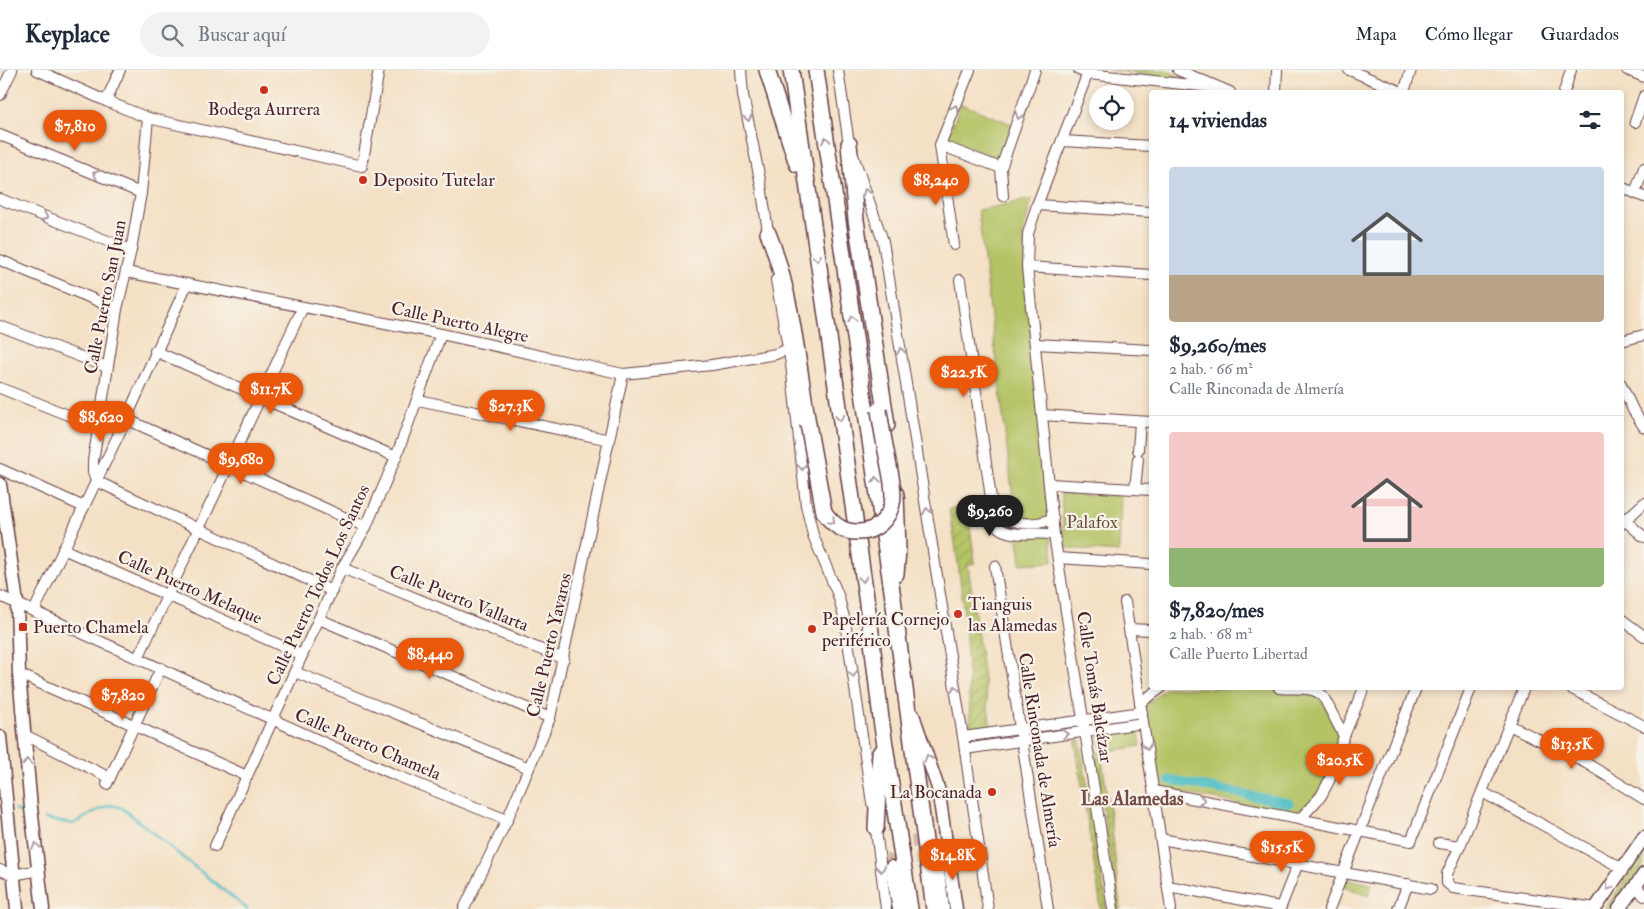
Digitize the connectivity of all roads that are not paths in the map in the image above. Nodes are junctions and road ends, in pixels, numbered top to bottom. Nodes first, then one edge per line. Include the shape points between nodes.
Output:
1 (12, 70) edge
2 (37, 70) edge
3 (120, 70) edge
4 (379, 70) edge
5 (741, 70) edge
6 (767, 70) edge
7 (791, 70) edge
8 (816, 70) edge
9 (838, 70) edge
10 (970, 70) edge
11 (1035, 70) edge
12 (1178, 70) edge
13 (1277, 70) edge
14 (1349, 70) edge
15 (1411, 70) edge
16 (1571, 70) edge
17 (1627, 70) edge
18 (1085, 71) edge
19 (1644, 77) edge
20 (1216, 89) edge
21 (1276, 90) edge
22 (1398, 90) edge
23 (1404, 90) edge
24 (1565, 90) edge
25 (0, 95) edge
26 (1644, 96) edge
27 (106, 101) junction
28 (148, 118) junction
29 (1635, 122) dead end
30 (0, 135) edge
31 (1062, 142) junction
32 (849, 144) junction
33 (940, 145) junction
34 (1149, 146) edge
35 (956, 151) junction
36 (942, 164) junction
37 (1001, 168) junction
38 (1644, 168) edge
39 (1624, 188) edge
40 (141, 193) junction
41 (1640, 195) edge
42 (1004, 196) dead end
43 (0, 199) edge
44 (1037, 205) junction
45 (810, 209) junction
46 (1149, 212) edge
47 (856, 220) junction
48 (838, 223) junction
49 (768, 233) junction
50 (954, 245) dead end
51 (131, 250) junction
52 (0, 260) edge
53 (854, 263) junction
54 (1027, 267) junction
55 (126, 272) junction
56 (1149, 275) edge
57 (960, 280) dead end
58 (187, 284) junction
59 (303, 307) junction
60 (117, 308) junction
61 (0, 326) edge
62 (441, 334) junction
63 (1644, 335) edge
64 (1624, 340) edge
65 (1035, 344) junction
66 (788, 349) junction
67 (1149, 350) edge
68 (156, 351) junction
69 (107, 367) junction
70 (624, 374) junction
71 (0, 388) edge
72 (1624, 390) edge
73 (261, 397) junction
74 (418, 400) junction
75 (1042, 415) junction
76 (126, 419) junction
77 (1140, 422) junction
78 (1149, 422) edge
79 (98, 427) junction
80 (1644, 427) edge
81 (610, 440) junction
82 (396, 457) junction
83 (228, 466) junction
84 (0, 470) edge
85 (96, 481) junction
86 (0, 484) edge
87 (1050, 484) junction
88 (1135, 489) junction
89 (1149, 490) edge
90 (1644, 502) edge
91 (84, 507) junction
92 (993, 512) junction
93 (1053, 518) junction
94 (1624, 519) edge
95 (1624, 522) edge
96 (366, 527) junction
97 (199, 529) junction
98 (1054, 535) junction
99 (1644, 537) edge
100 (63, 549) junction
101 (1058, 558) junction
102 (1149, 564) edge
103 (995, 566) dead end
104 (342, 568) junction
105 (332, 591) junction
106 (167, 595) junction
107 (0, 596) edge
108 (894, 598) junction
109 (17, 602) junction
110 (1125, 602) dead end
111 (34, 611) junction
112 (319, 619) junction
113 (1624, 620) edge
114 (1129, 629) junction
115 (1149, 630) edge
116 (1644, 636) edge
117 (302, 655) junction
118 (138, 658) junction
119 (564, 659) junction
120 (161, 668) junction
121 (295, 672) junction
122 (19, 674) junction
123 (1159, 690) edge
124 (1311, 690) edge
125 (1363, 690) edge
126 (1415, 690) edge
127 (1470, 690) edge
128 (1523, 690) edge
129 (1574, 690) edge
130 (907, 698) junction
131 (1141, 707) junction
132 (550, 718) junction
133 (881, 719) junction
134 (1084, 720) junction
135 (272, 721) junction
136 (1144, 723) junction
137 (135, 725) junction
138 (1509, 725) junction
139 (1644, 726) edge
140 (1020, 729) junction
141 (1086, 731) junction
142 (25, 735) junction
143 (1344, 736) junction
144 (0, 737) edge
145 (963, 737) junction
146 (1022, 740) junction
147 (965, 749) junction
148 (529, 768) junction
149 (247, 776) junction
150 (2, 785) edge
151 (1154, 791) junction
152 (1482, 792) junction
153 (1644, 799) edge
154 (1300, 818) junction
155 (507, 820) junction
156 (876, 828) junction
157 (1360, 830) junction
158 (1644, 837) edge
159 (1161, 840) junction
160 (1439, 843) dead end
161 (215, 846) dead end
162 (1460, 846) junction
163 (936, 857) dead end
164 (1298, 864) junction
165 (891, 867) tunnel mouth
166 (1622, 868) junction
167 (0, 870) edge
168 (39, 870) junction
169 (1344, 872) junction
170 (1644, 874) edge
171 (13, 875) junction
172 (1408, 884) junction
173 (1168, 886) junction
174 (1431, 889) dead end
175 (1640, 890) edge
176 (1280, 908) edge
177 (1595, 908) edge
178 (17, 909) edge
179 (43, 909) edge
180 (464, 909) edge
181 (886, 909) edge
182 (899, 909) edge
183 (910, 909) edge
184 (934, 909) edge
185 (943, 909) edge
186 (956, 909) edge
187 (988, 909) edge
188 (1048, 909) edge
189 (1113, 909) edge
190 (1171, 909) edge
191 (1329, 909) edge
192 (1398, 909) edge
193 (1619, 909) edge

1 - 25 street
2 - 27 street
3 - 27 street
4 - 28 street via 362,166
5 -> 49 street
6 - 45 highway
7 - 45 highway
48 -> 8 highway
9 - 32 street
33 -> 10 street
11 -> 37 street
12 - 20 street
13 - 21 street
14 - 22 street
15 - 23 street
16 - 24 street
17 - 19 street
18 - 20 street
18 - 31 street, Calle Tomás Balcázar
26 - 29 street
27 - 28 street
28 - 40 street, Calle Puerto San Juan
40 -> 30 street
31 - 34 street
31 - 44 street, Calle Tomás Balcázar
32 - 47 highway
145 -> 32 street via 884,241
33 - 35 street
33 - 36 street
35 - 36 street via 948,155
35 - 37 street
36 - 50 street
37 - 42 street
38 - 41 street
39 - 41 street
40 - 51 street, Calle Puerto San Juan
43 -> 51 street
44 - 46 street
44 - 54 street, Calle Tomás Balcázar via 1028,234
45 -> 133 highway
47 - 53 highway
47 - 108 highway via 894,473 898,550
48 - 53 highway
108 -> 48 highway
49 -> 53 highway, bridge via 777,256 789,311 824,512 841,529 853,532 876,527 886,519 893,502
49 - 66 street
51 - 55 street, Calle Puerto San Juan
52 - 60 street
54 - 56 street
54 - 65 street, Calle Tomás Balcázar
55 - 58 street, Calle Puerto Alegre
55 - 60 street, Calle Puerto San Juan
57 - 92 street
58 - 59 street, Calle Puerto Alegre
58 - 68 street, Calle Puerto San Juan
59 - 62 street, Calle Puerto Alegre
59 - 73 street
60 - 69 street, Calle Puerto San Juan
61 - 69 street
62 - 70 street, Calle Puerto Alegre
62 - 74 street, Calle Puerto Todos Los Santos
63 - 64 street
65 - 67 street
65 - 75 street, Calle Tomás Balcázar
66 - 70 street, Calle Puerto Alegre via 712,365
66 -> 156 street via 806,505 813,535 838,595 845,621
68 - 73 street
68 - 76 street, Calle Puerto San Juan
69 - 79 street, Calle Puerto San Juan
70 - 81 street, Calle Puerto Yavaros
71 - 79 street
72 - 80 street
73 - 82 street
73 - 83 street
74 - 81 street
74 - 82 street, Calle Puerto Todos Los Santos
75 - 77 street
75 - 87 street, Calle Tomás Balcázar
76 - 83 street
76 - 85 street, Calle Puerto San Juan
77 - 78 street
77 - 88 street
79 - 85 street, Calle Puerto San Juan via 93,462
81 - 119 street, Calle Puerto Yavaros
82 - 96 street, Calle Puerto Todos Los Santos
83 - 96 street
83 - 97 street
84 - 91 street
85 - 91 street, Calle Puerto San Juan
85 - 97 street
86 - 109 main road
87 - 88 street
87 - 93 street, Calle Tomás Balcázar
88 - 89 street
90 - 94 street
91 - 100 street, Calle Puerto San Juan
92 - 93 street via 1016,522 1040,522
92 - 98 street via 994,523 1003,531
93 - 98 street, Calle Tomás Balcázar
95 - 99 street
96 - 104 street, Calle Puerto Todos Los Santos
97 - 105 street
97 - 106 street
98 - 101 street, Calle Tomás Balcázar
100 - 106 street, Calle Puerto Melaque
100 - 111 street, Calle Puerto San Juan
101 - 102 street
101 - 134 street, Calle Tomás Balcázar
103 - 140 street, Calle Rinconada de Almería
104 - 105 street, Calle Puerto Todos Los Santos
104 - 119 street, Calle Puerto Vallarta
105 - 112 street, Calle Puerto Todos Los Santos
106 - 117 street, Calle Puerto Melaque
106 - 118 street
107 - 109 street, Calle Puerto Chamela
108 - 130 highway
109 - 111 street, Calle Puerto Chamela
109 - 122 main road
110 - 114 street
111 - 118 street, Calle Puerto Chamela
112 - 117 street, Calle Puerto Todos Los Santos
112 - 132 street
113 - 116 street
114 - 115 street
114 - 131 street
117 - 121 street, Calle Puerto Todos Los Santos
118 - 120 street, Calle Puerto Chamela
119 - 132 street, Calle Puerto Yavaros
120 - 135 street, Calle Puerto Chamela
120 - 137 street
121 - 135 street, Calle Puerto Todos Los Santos
121 - 148 street
122 - 137 street
122 - 142 main road
123 - 131 street
124 - 143 street via 1323,696
125 - 143 street
126 - 157 street
127 - 157 street via 1411,841
128 - 138 street
129 - 139 street
130 - 184 highway
186 -> 130 main road via 938,788
131 - 134 street
131 - 136 street
132 - 148 street, Calle Puerto Yavaros
133 - 156 highway
133 - 183 highway
134 - 140 street
134 - 141 street, Calle Tomás Balcázar
135 - 149 street, Calle Puerto Todos Los Santos
135 - 155 street, Calle Puerto Chamela
136 - 141 street
136 -> 151 street
137 - 142 street via 109,781
137 - 149 street
138 - 152 street
138 - 153 street via 1586,763
140 - 145 street
140 - 146 street, Calle Rinconada de Almería
146 -> 141 street
141 - 189 street, Calle Tomás Balcázar
168 -> 142 main road
143 - 154 street via 1321,796
144 - 150 main road
145 - 147 street
146 - 147 street
146 - 188 street, Calle Rinconada de Almería
147 - 187 street
148 - 155 street, Calle Puerto Yavaros
149 - 161 street, Calle Puerto Todos Los Santos
150 - 171 main road
151 -> 154 street
151 - 159 street
152 - 162 street
152 - 166 street
154 - 157 street
155 - 180 street, Calle Puerto Yavaros
156 -> 181 street
157 - 169 street
158 - 166 main road
159 - 164 street
159 - 173 street
160 - 162 street
162 - 177 street via 1447,874 1447,883 1453,888
163 - 185 main road
164 - 169 street
164 - 176 street
165 - 182 main road
166 -> 177 main road
167 - 171 street
168 - 171 street
168 - 179 main road
169 - 172 street
169 - 191 street
170 - 175 main road
171 - 178 main road
172 - 174 street
172 - 192 street
173 - 176 street
173 - 190 street
175 - 193 main road

